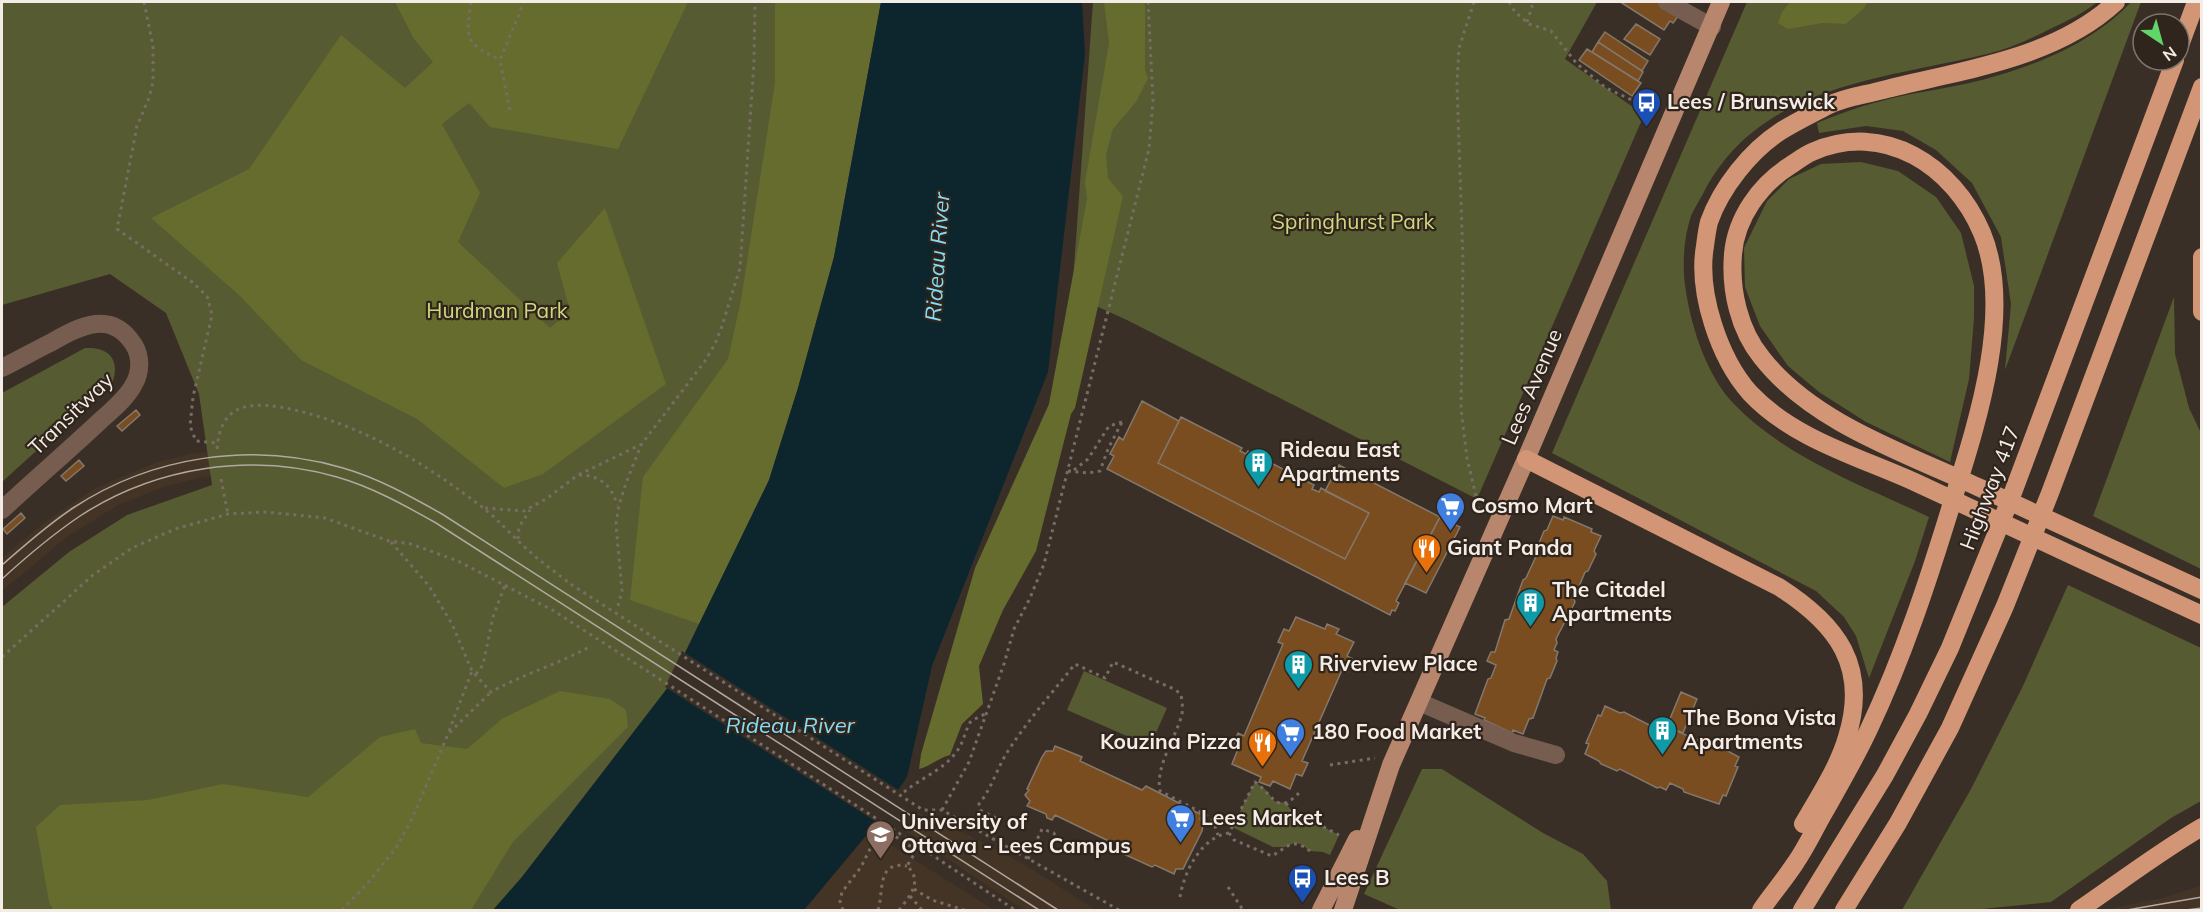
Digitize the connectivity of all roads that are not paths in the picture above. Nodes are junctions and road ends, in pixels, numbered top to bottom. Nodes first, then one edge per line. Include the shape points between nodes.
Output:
1 (1667, 2) edge
2 (1721, 2) edge
3 (2116, 2) edge
4 (1712, 27) junction
5 (2171, 72) edge
6 (2202, 87) edge
7 (2202, 257) edge
8 (2202, 312) edge
9 (2, 368) edge
10 (1526, 459) junction
11 (2, 510) edge
12 (2202, 590) edge
13 (2202, 615) edge
14 (1419, 702) junction
15 (1556, 754) dead end
16 (1382, 789) junction
17 (2202, 827) edge
18 (1321, 910) edge
19 (1343, 910) edge
20 (1759, 910) edge
21 (1802, 910) edge
22 (1844, 910) edge
23 (2079, 910) edge

1 - 4 lane
2 - 4 main road, Lees Avenue
3 - 13 highway via 2077,30 1999,63 1831,104 1778,133 1749,158 1727,188 1709,223 1703,260 1709,309 1725,356 1750,392 1797,429
4 - 10 main road, Lees Avenue
5 - 21 highway, Highway 417 via 2012,495 1950,648 1885,775
6 - 22 highway via 2001,617 1921,782
7 - 8 highway
9 - 11 lane, Transitway via 77,328 103,323 116,327 135,346 140,360 134,385 117,405
10 - 14 main road, Lees Avenue
10 - 20 highway via 1779,587 1817,614 1836,635 1851,673 1854,701 1847,740
12 - 20 highway via 2105,545 1901,451 1854,430 1801,397 1761,357 1742,324 1733,287 1733,250 1744,218 1757,194 1777,174 1812,152 1845,142 1875,141 1907,151 1939,170 1964,198 1983,234 1993,270 1994,311 1990,359 1970,444 1932,569 1908,634 1869,729 1796,861
14 - 15 lane via 1514,743
14 - 16 main road, Lees Avenue
16 - 18 main road, Lees Avenue
16 - 19 main road, Lees Avenue
17 - 23 highway

